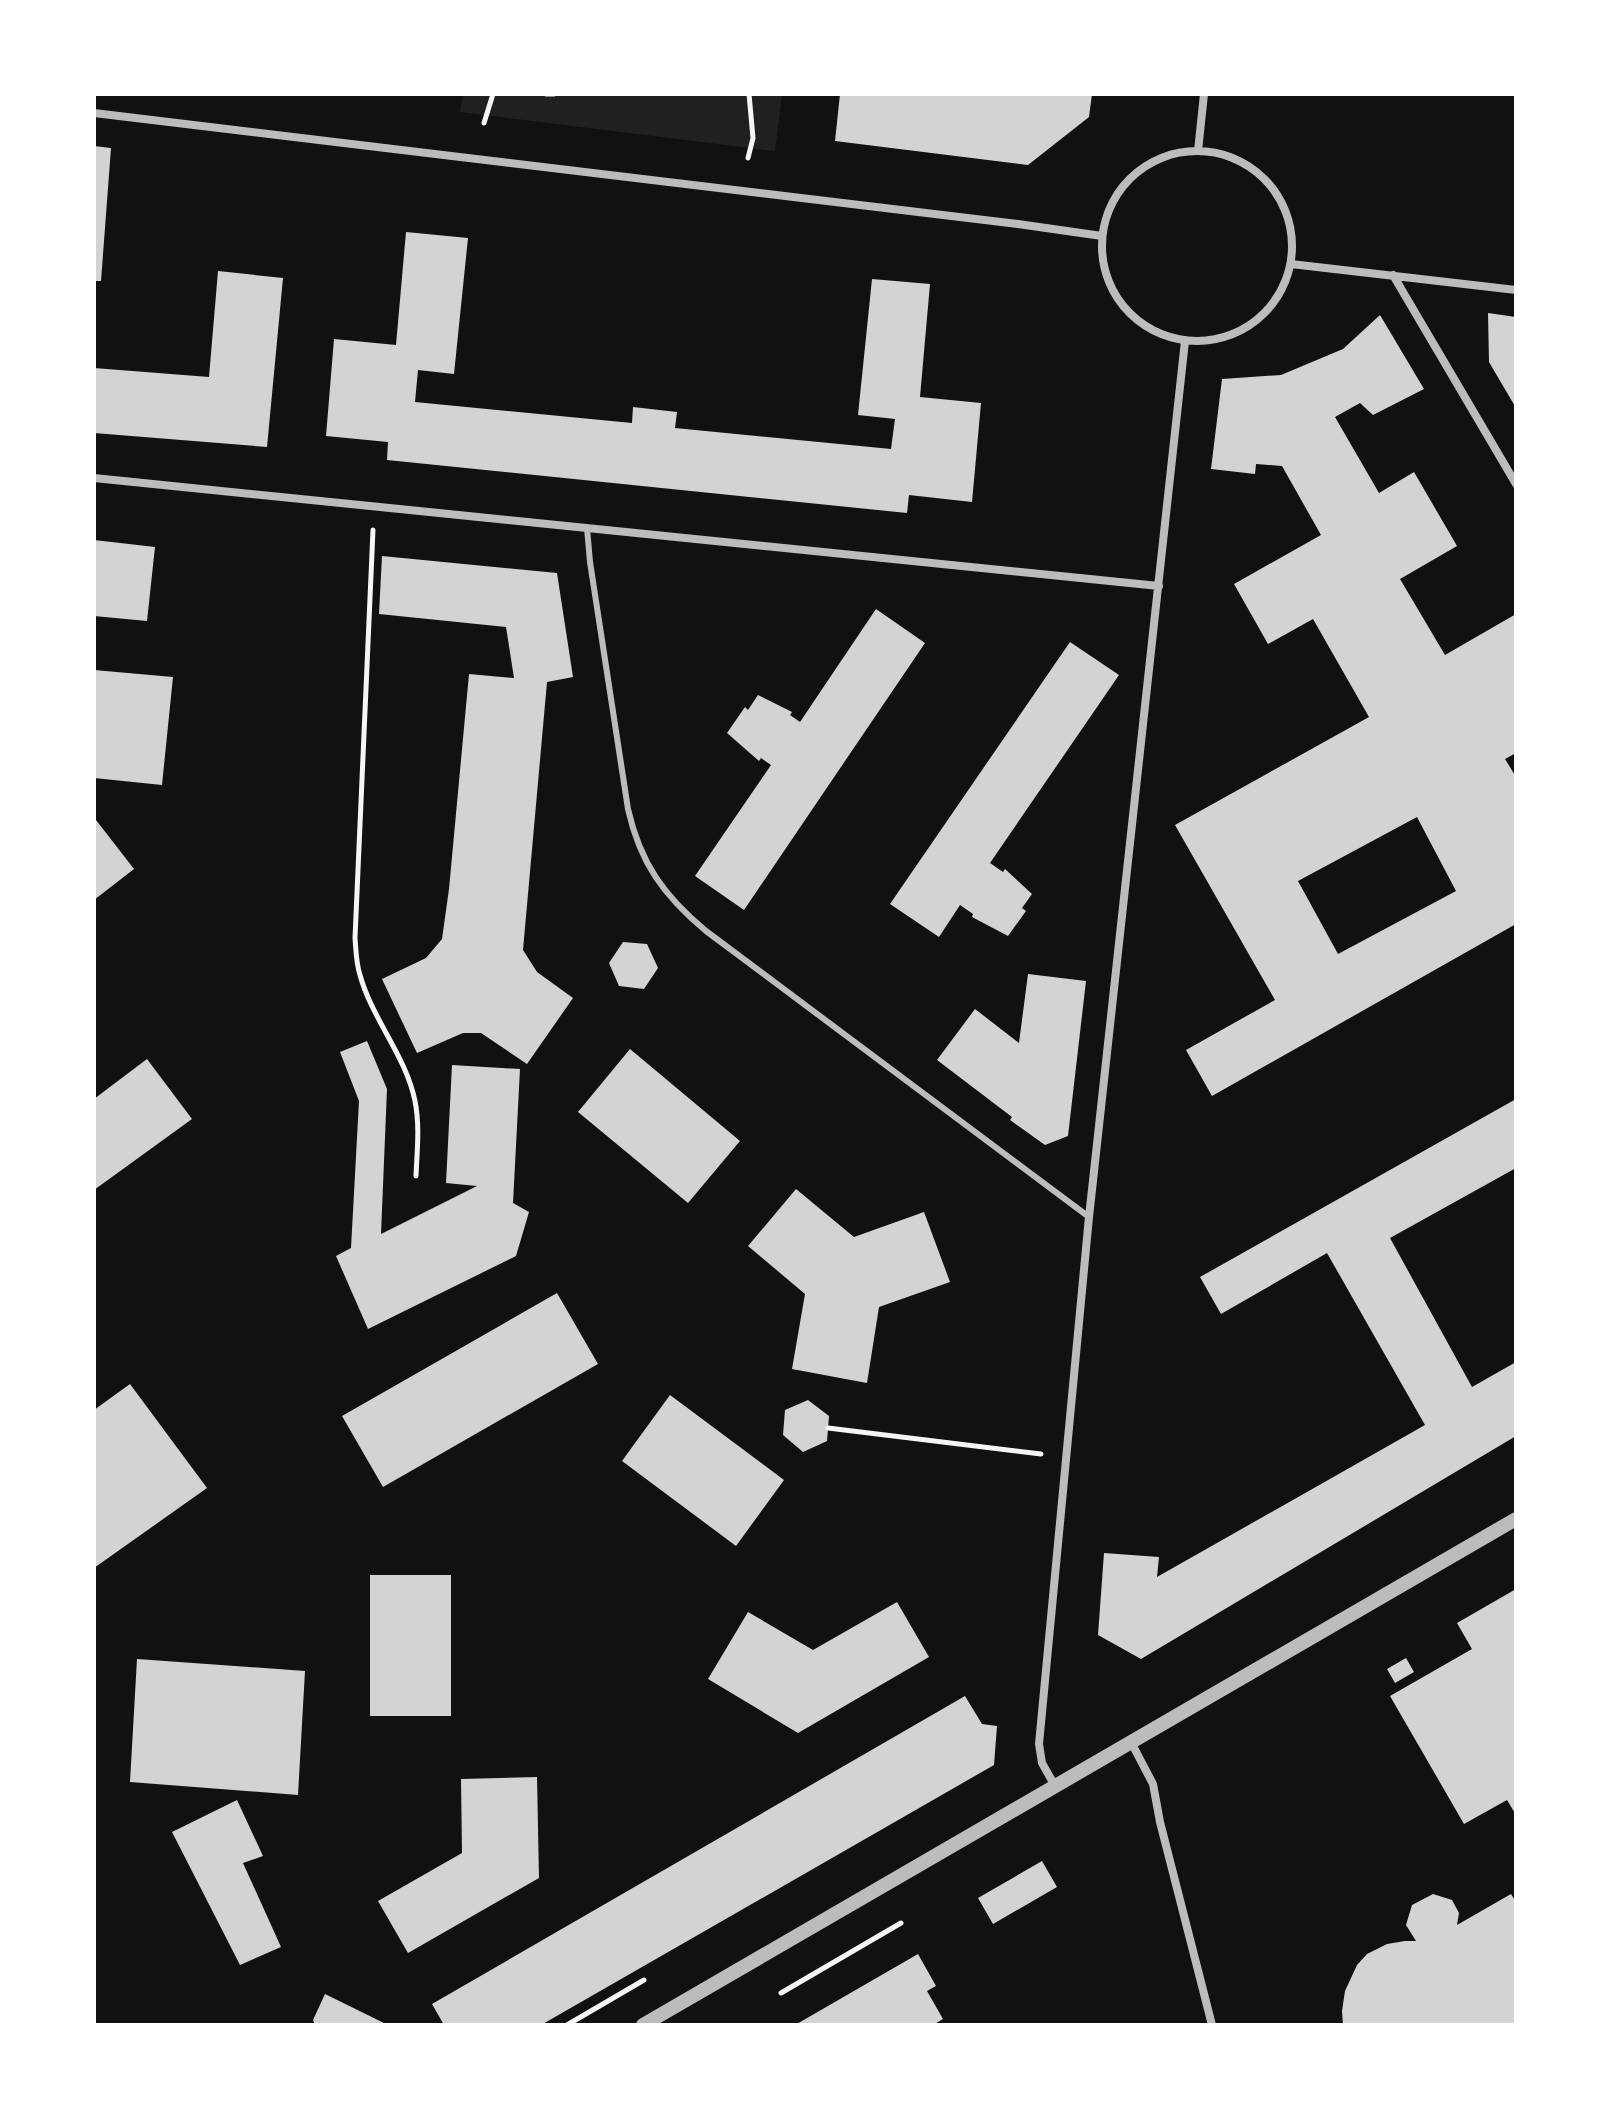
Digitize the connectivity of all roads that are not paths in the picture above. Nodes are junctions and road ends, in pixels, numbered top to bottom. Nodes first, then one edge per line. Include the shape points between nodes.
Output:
1 (1204, 94) edge
2 (94, 113) edge
3 (1198, 151) junction
4 (1102, 236) junction
5 (1291, 264) junction
6 (1393, 275) junction
7 (1516, 290) edge
8 (1185, 341) junction
9 (94, 478) edge
10 (1516, 484) edge
11 (587, 528) junction
12 (1159, 586) junction
13 (1089, 1217) junction
14 (1516, 1519) edge
15 (1131, 1742) junction
16 (1055, 1786) junction
17 (643, 2025) edge
18 (1212, 2025) edge

1 - 3 street
2 - 4 street
3 - 4 street via 1163,157 1132,175 1111,204
3 - 5 street via 1232,157 1271,185 1291,227
4 - 8 street via 1106,274 1122,305 1149,328
5 - 6 street
5 - 8 street via 1276,301 1251,325 1218,340
6 - 7 street
6 - 10 street
8 - 12 street
9 - 11 street
11 - 12 street
11 - 13 lane via 628,809 638,847 658,883 706,931
12 - 13 street
13 - 16 street via 1039,1744
14 - 15 street
15 - 16 street
15 - 18 street via 1153,1784
16 - 17 street

